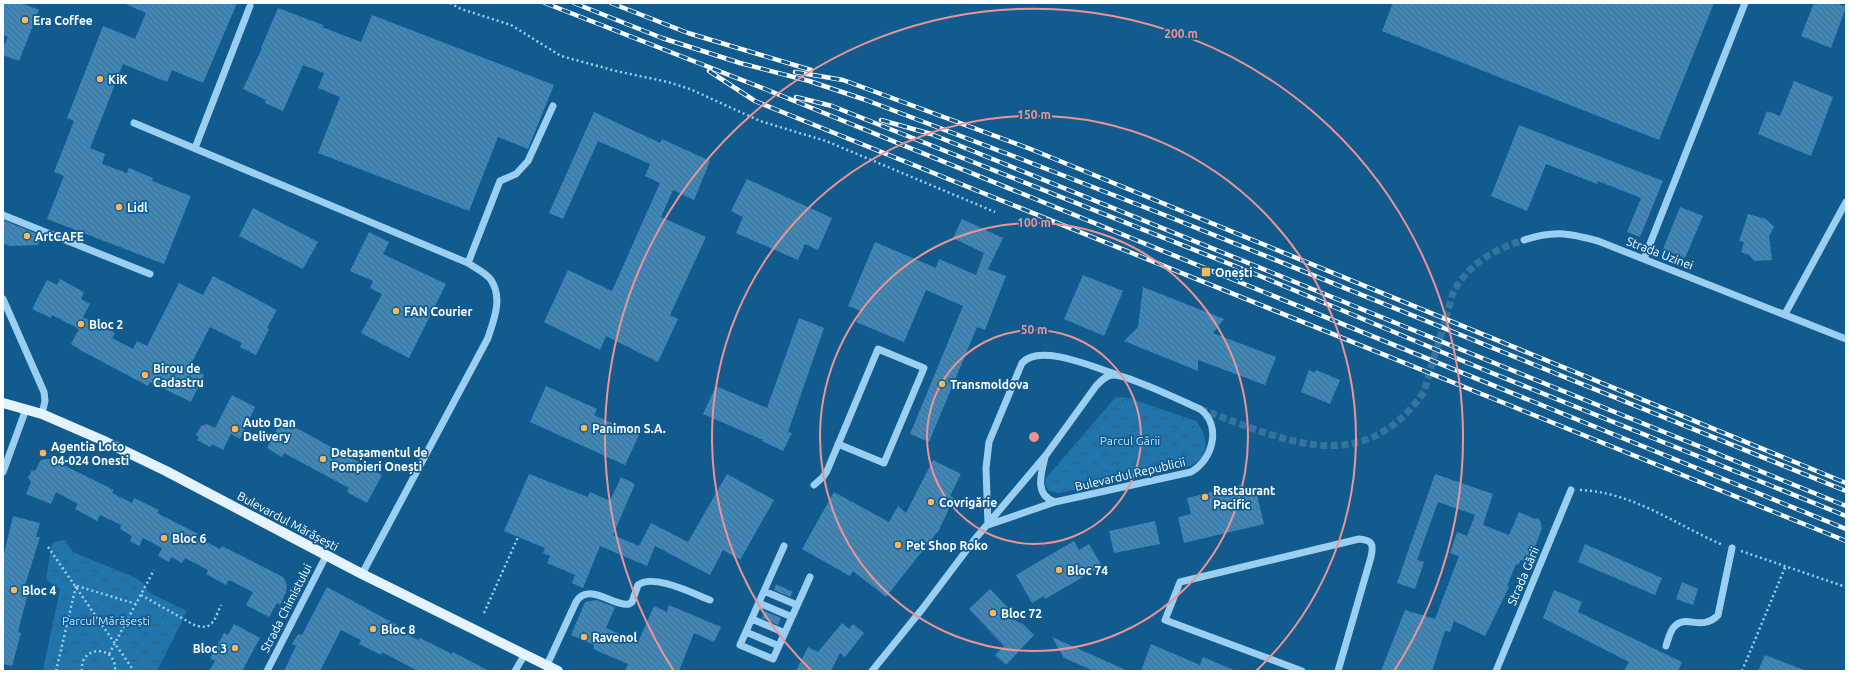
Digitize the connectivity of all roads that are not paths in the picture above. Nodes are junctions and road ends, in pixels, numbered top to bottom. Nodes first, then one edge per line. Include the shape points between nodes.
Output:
1 (1745, 3) edge
2 (250, 6) dead end
3 (553, 106) dead end
4 (134, 123) dead end
5 (195, 148) junction
6 (1846, 202) edge
7 (3, 215) edge
8 (1524, 240) tunnel mouth
9 (1644, 259) junction
10 (468, 263) junction
11 (150, 274) dead end
12 (3, 300) edge
13 (1785, 314) junction
14 (1846, 338) edge
15 (1120, 376) junction
16 (3, 404) edge
17 (26, 409) junction
18 (42, 414) junction
19 (838, 444) junction
20 (1046, 455) junction
21 (3, 472) edge
22 (814, 485) dead end
23 (1571, 490) road end
24 (1055, 502) junction
25 (988, 525) junction
26 (784, 546) dead end
27 (1732, 548) road end
28 (326, 556) junction
29 (362, 574) junction
30 (810, 577) dead end
31 (764, 591) junction
32 (710, 600) dead end
33 (759, 603) junction
34 (797, 605) junction
35 (792, 617) junction
36 (752, 619) junction
37 (746, 632) junction
38 (785, 633) junction
39 (779, 646) junction
40 (1666, 646) dead end
41 (525, 654) junction
42 (547, 665) junction
43 (267, 671) edge
44 (515, 671) edge
45 (558, 671) edge
46 (872, 671) edge
47 (1302, 671) edge
48 (1338, 671) edge
49 (1496, 671) edge

1 - 9 street
2 - 5 street
3 - 10 street via 528,161 516,174 500,181
4 - 5 street
5 - 10 street
6 - 13 street
7 - 11 street
8 - 9 street, Strada Uzinei via 1539,235 1570,233
9 - 13 street, Strada Uzinei
10 - 29 street via 490,279 497,295 488,338
12 - 18 street via 44,392
13 - 14 street, Strada Uzinei
15 - 20 street, Bulevardul Republicii via 1105,378 1096,386
15 - 24 street, Bulevardul Republicii via 1204,412 1212,435 1211,450 1207,458 1202,466 1192,472
15 - 25 street, Bulevardul Republicii via 1056,356 1038,354 1025,359 989,442 986,468
16 - 17 main road, Bulevardul Mărășești
17 - 18 main road, Bulevardul Mărășești
17 - 21 street
18 - 28 main road, Bulevardul Mărășești via 166,471
19 - 19 street via 878,349 924,368 884,463
19 - 22 street via 826,474
20 - 24 street via 1040,483 1046,497
20 - 25 street, Bulevardul Republicii
23 - 49 street, Strada Gării
24 - 25 street, Bulevardul Republicii
25 - 46 street, Bulevardul Republicii
26 - 31 street
27 - 40 street via 1718,615 1707,623 1680,622 1674,626
28 - 29 main road, Bulevardul Mărășești
28 - 43 street, Strada Chimistului
29 - 41 main road, Bulevardul Mărășești
30 - 34 street
31 - 33 street
31 - 34 street
32 - 42 street via 670,585 651,581 638,585 629,604 622,604 603,596 582,596 576,602
33 - 35 street
33 - 36 street
34 - 35 street
35 - 38 street
36 - 37 street
36 - 38 street
37 - 39 street
37 - 39 street via 740,645 747,648 773,659
38 - 39 street
41 - 42 main road, Bulevardul Mărășești
41 - 44 street
42 - 45 main road, Bulevardul Mărășești
47 - 48 street via 1165,620 1180,582 1359,539 1367,540 1372,546 1371,556

